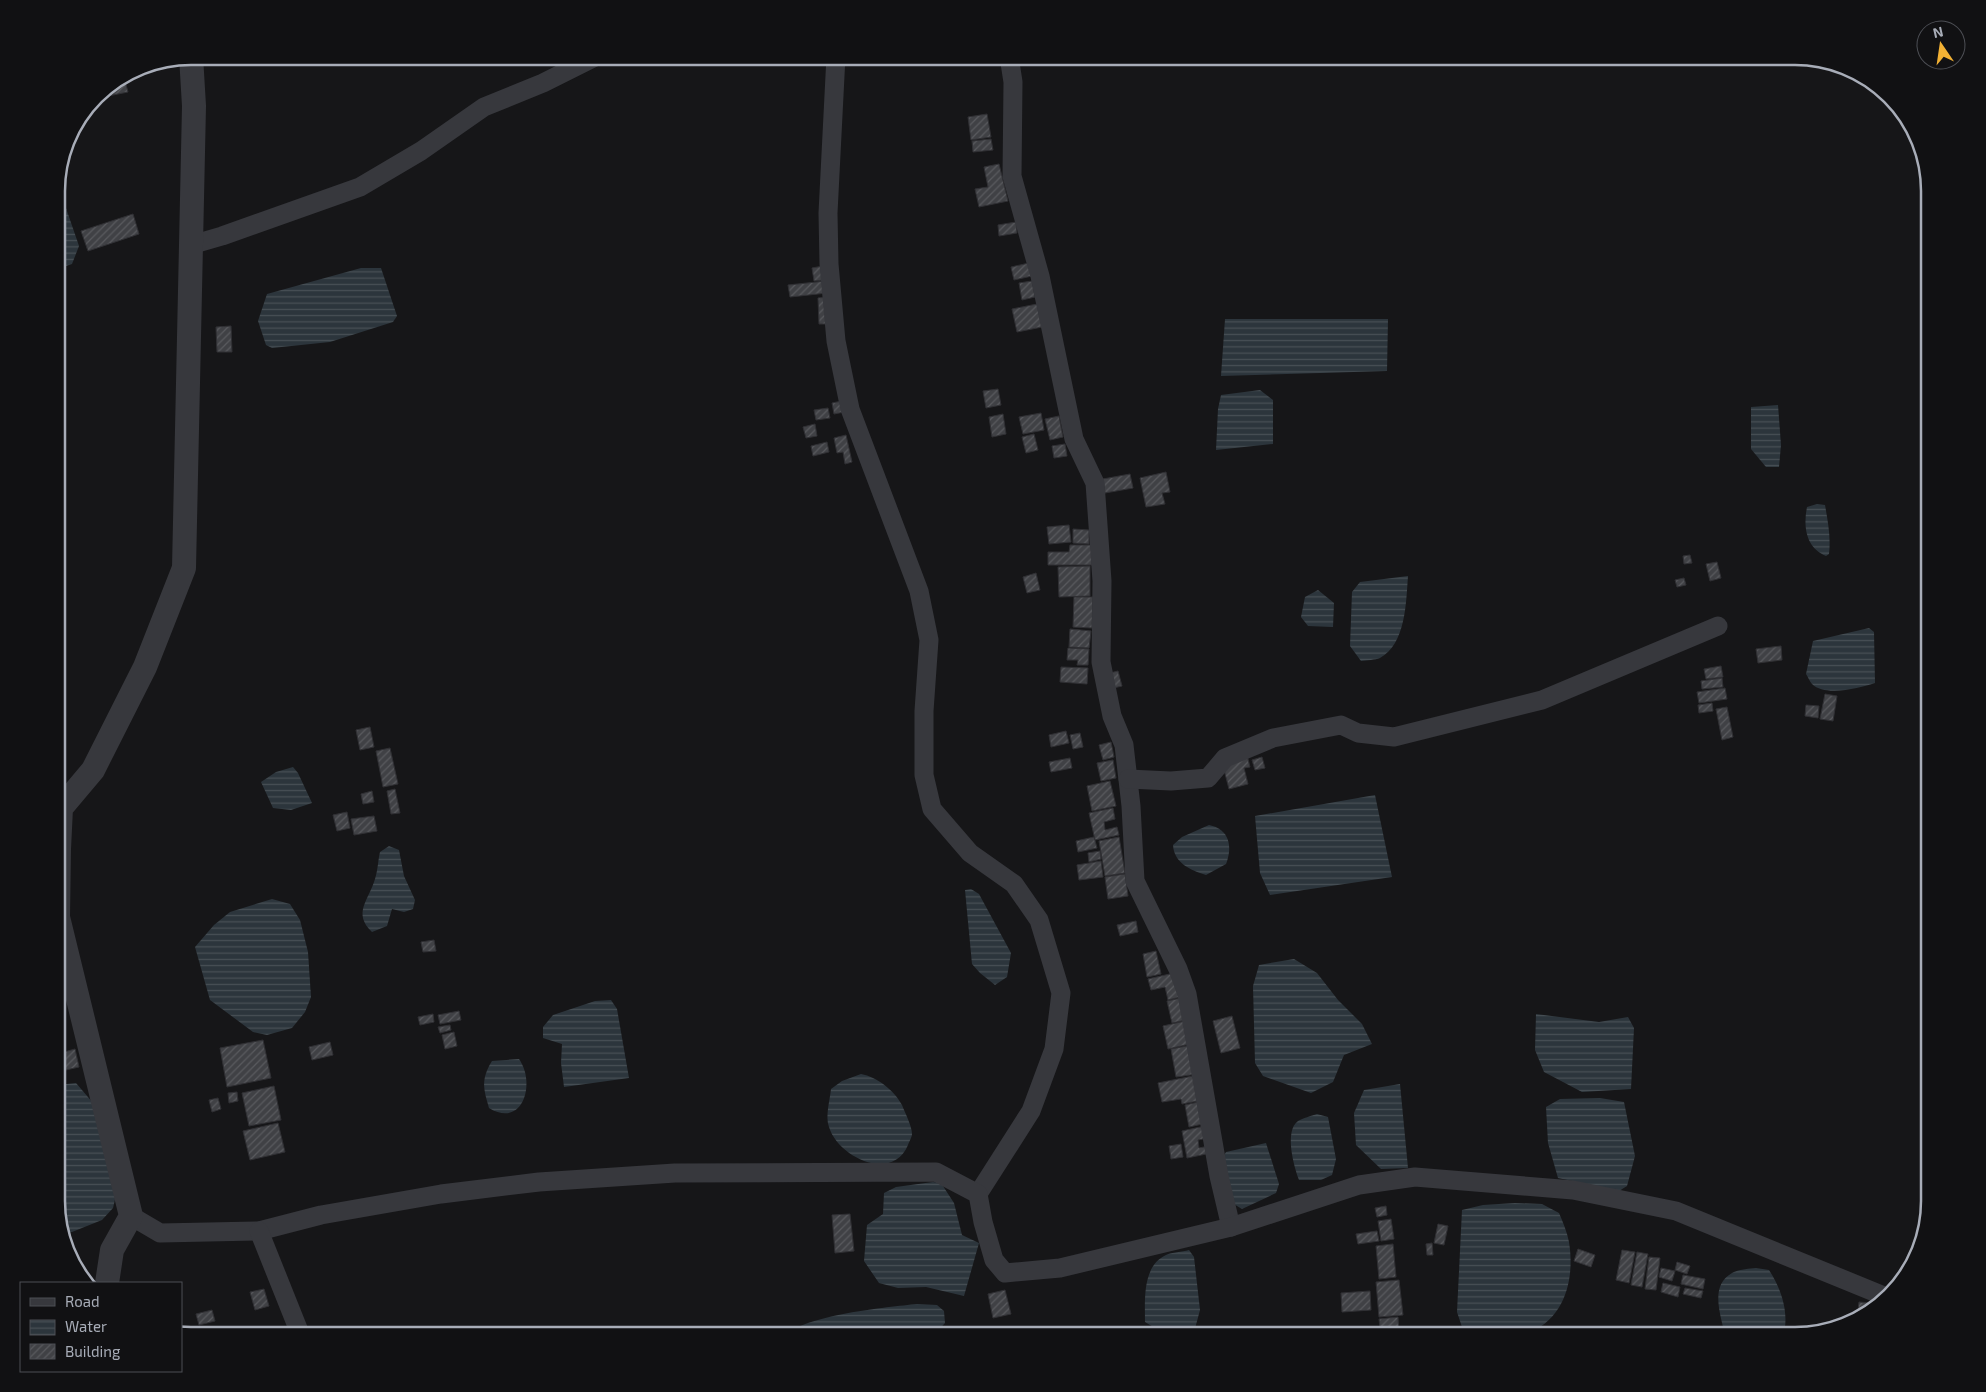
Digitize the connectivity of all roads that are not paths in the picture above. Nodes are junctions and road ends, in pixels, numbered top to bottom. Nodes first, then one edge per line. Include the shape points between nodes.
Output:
1 (192, 65) edge
2 (579, 65) edge
3 (836, 65) edge
4 (1010, 65) edge
5 (191, 245) junction
6 (1718, 626) dead end
7 (1128, 779) junction
8 (65, 797) edge
9 (65, 946) edge
10 (978, 1194) junction
11 (131, 1216) junction
12 (1231, 1227) junction
13 (259, 1231) junction
14 (107, 1282) edge
15 (1880, 1294) edge
16 (296, 1327) edge

1 - 5 street via 194,106
2 - 5 street via 484,107 421,151 360,187
3 - 10 street via 828,213 836,341 850,409 919,591 929,640 924,774 932,809 970,853 1014,884 1039,920 1061,993 1054,1049 1031,1111
4 - 7 street via 1012,176 1040,276 1074,439 1095,483 1102,581 1101,662 1112,716 1124,745
5 - 8 street via 184,568 145,668 93,770
6 - 7 street via 1542,700 1462,721 1394,737 1358,733 1341,725 1327,727 1273,738 1225,758 1208,778 1171,781
7 - 12 street via 1135,881 1187,994
9 - 11 street
10 - 12 street via 994,1260 1005,1273 1060,1268
10 - 13 street via 936,1172 675,1173 538,1182 441,1194 321,1215
11 - 13 street via 160,1232
11 - 14 street via 112,1250
12 - 15 street via 1359,1185 1415,1177 1573,1190 1676,1211
13 - 16 street

